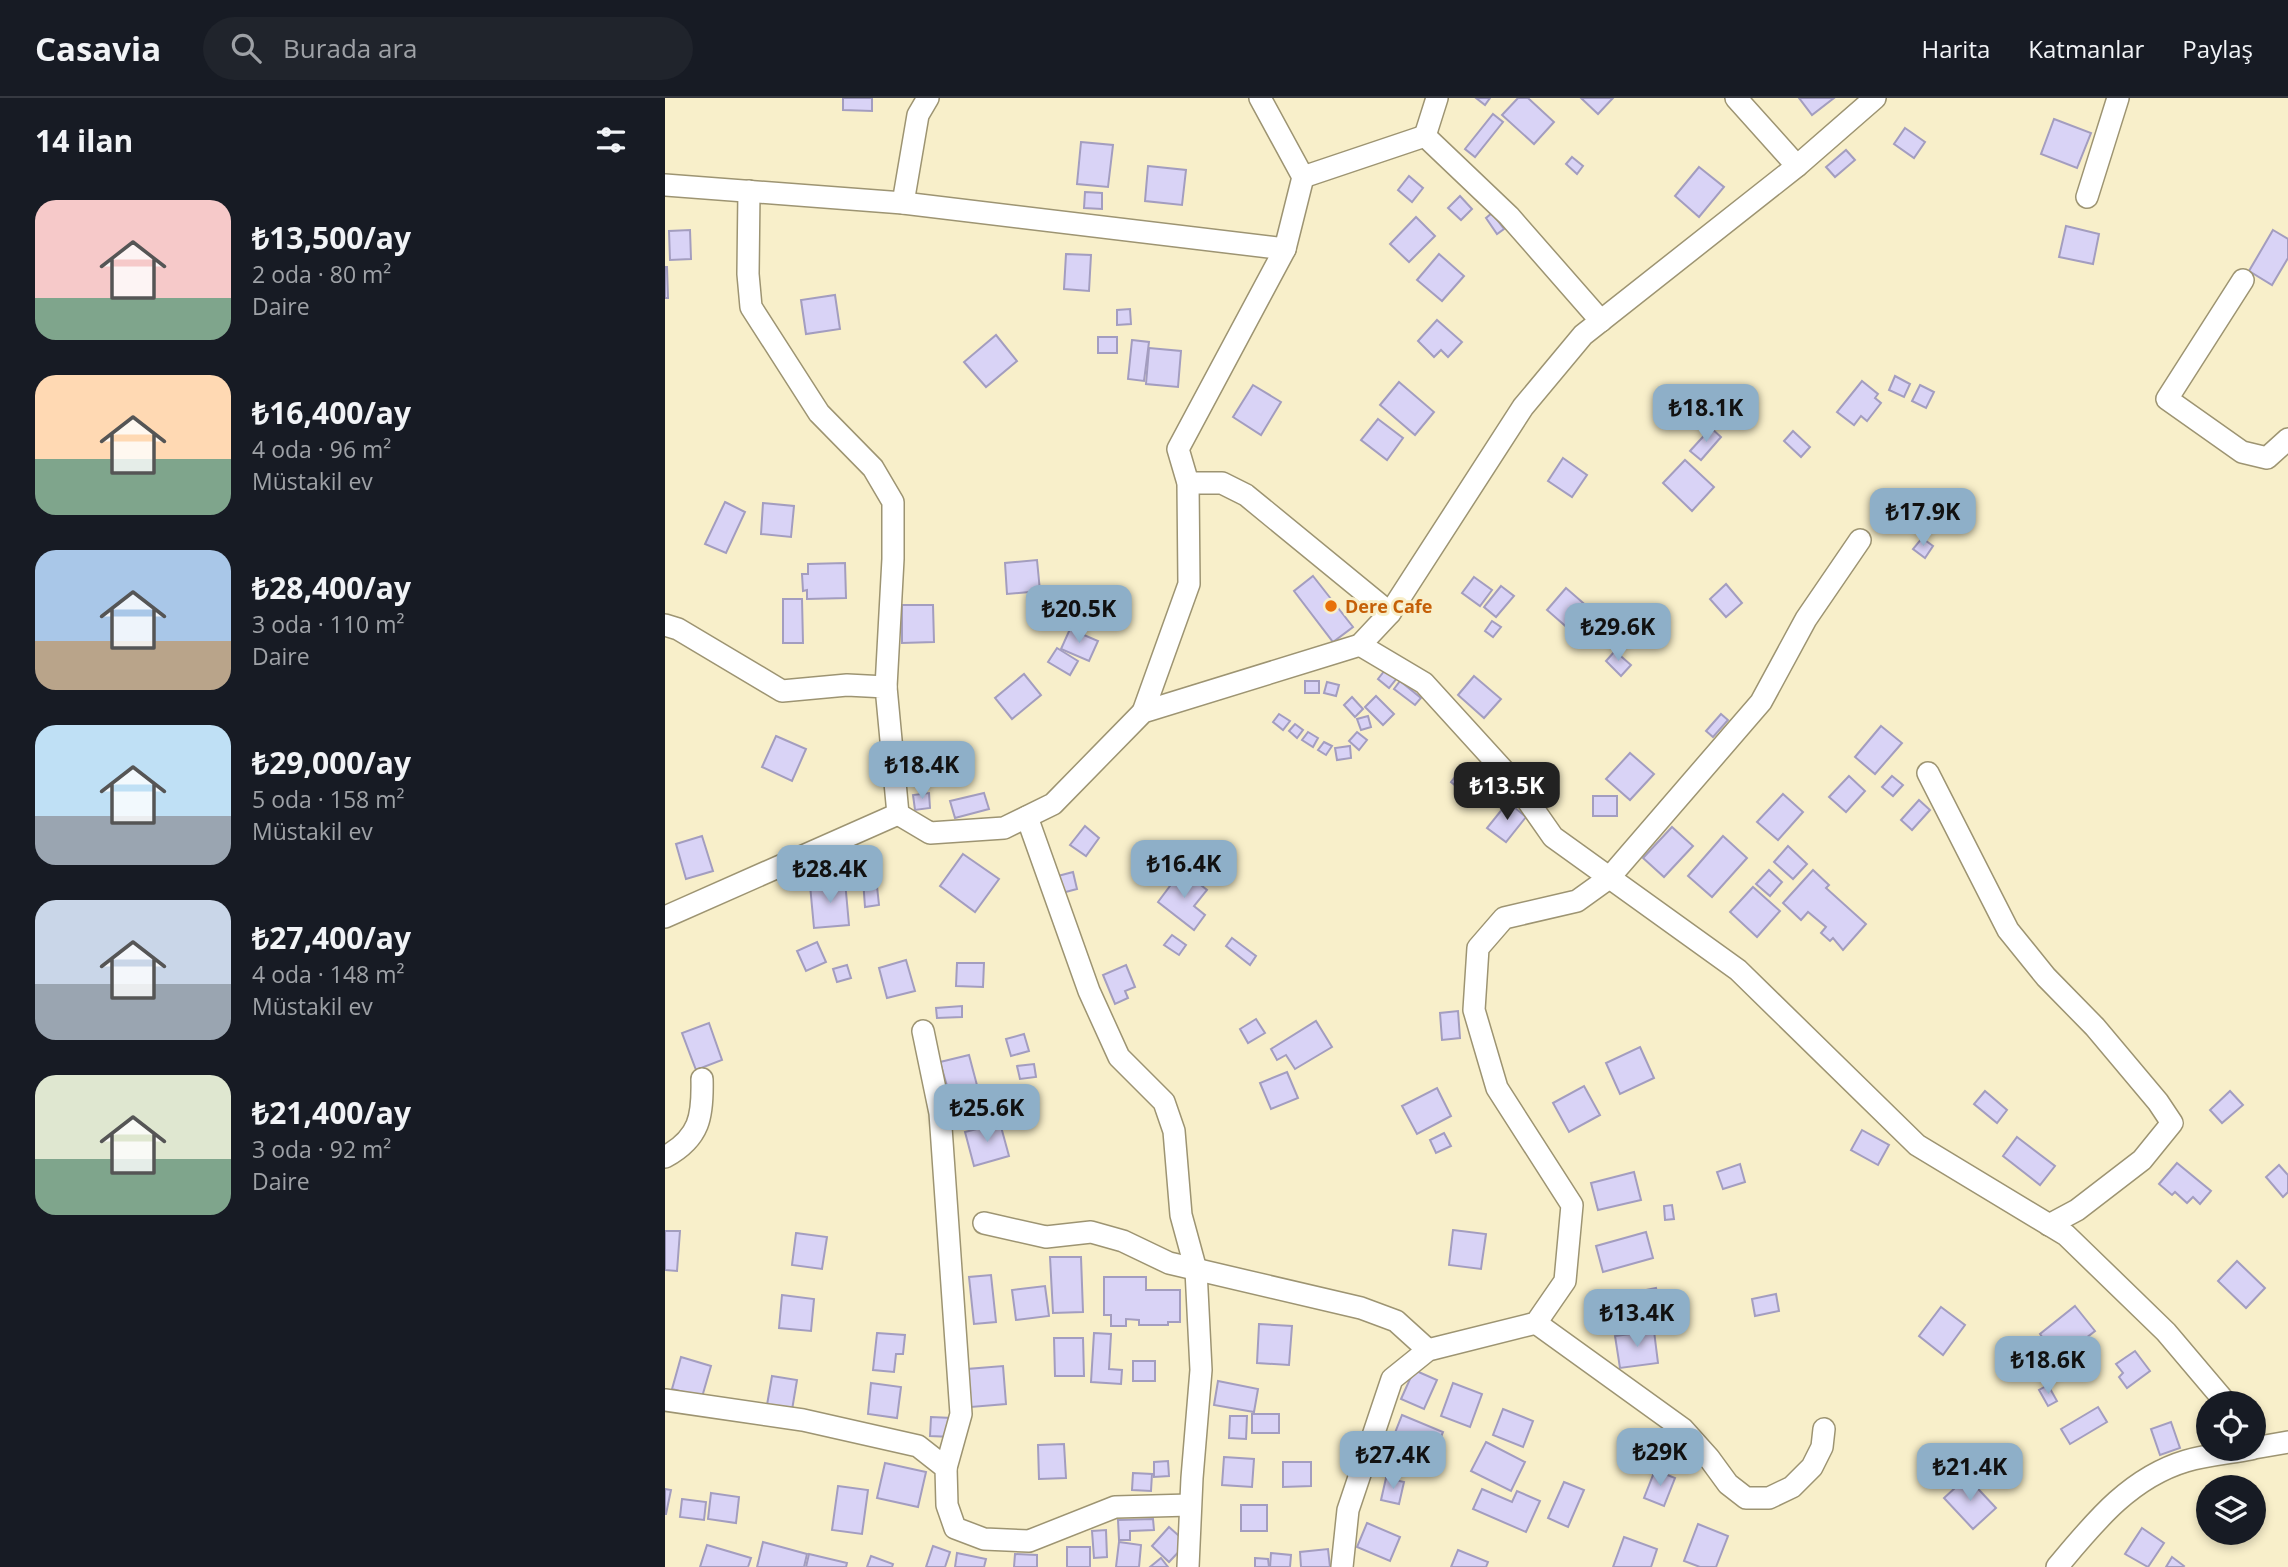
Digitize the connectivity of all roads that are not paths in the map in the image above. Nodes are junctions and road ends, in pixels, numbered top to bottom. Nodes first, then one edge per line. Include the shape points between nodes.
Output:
1 (928, 98) edge
2 (1260, 98) edge
3 (1437, 98) edge
4 (1737, 98) edge
5 (1875, 98) edge
6 (2119, 98) edge
7 (1425, 136) junction
8 (1797, 166) junction
9 (1303, 177) junction
10 (665, 185) edge
11 (749, 191) junction
12 (2087, 197) dead end
13 (903, 203) junction
14 (1285, 249) junction
15 (2243, 280) dead end
16 (1601, 321) junction
17 (2288, 439) edge
18 (1188, 483) junction
19 (1860, 540) dead end
20 (1390, 613) junction
21 (669, 633) edge
22 (1360, 645) junction
23 (886, 687) junction
24 (1143, 712) junction
25 (1928, 773) dead end
26 (898, 814) junction
27 (1027, 817) junction
28 (1609, 878) junction
29 (665, 917) edge
30 (923, 1031) dead end
31 (702, 1079) dead end
32 (665, 1157) edge
33 (984, 1223) dead end
34 (2049, 1225) junction
35 (1196, 1270) junction
36 (1536, 1323) junction
37 (1428, 1350) junction
38 (2216, 1391) edge
39 (665, 1400) edge
40 (1825, 1429) dead end
41 (2288, 1442) edge
42 (2266, 1446) edge
43 (2196, 1459) edge
44 (946, 1468) junction
45 (1191, 1505) junction
46 (1188, 1567) edge
47 (1342, 1567) edge
48 (2057, 1567) edge

1 - 13 street via 918,115
2 - 9 street
3 - 7 street
4 - 8 street
5 - 8 street
6 - 12 street
7 - 9 street
7 - 16 street via 1509,216
8 - 16 street
9 - 14 street
10 - 11 street
11 - 13 street
11 - 23 street via 751,307 819,413 873,468 893,502
13 - 14 street
14 - 18 street via 1178,449
15 - 17 street via 2167,399 2242,452 2267,458
16 - 20 street via 1583,335 1523,407
18 - 20 street via 1222,483 1246,495
18 - 24 street via 1189,584
19 - 28 street via 1806,619 1761,702
20 - 22 street
21 - 23 street via 782,691
22 - 24 street
22 - 28 street via 1424,683 1516,784 1553,837
23 - 26 street
24 - 27 street via 1053,804
25 - 34 street via 2008,930 2172,1123 2142,1160 2077,1210
26 - 27 street via 930,833 1005,828
26 - 29 street
27 - 35 street via 1089,991 1119,1057 1164,1102 1174,1131 1181,1215
28 - 34 street via 1738,970 1917,1145
28 - 36 street via 1577,901 1504,918 1478,948 1474,1010 1497,1088 1572,1205 1565,1282
30 - 44 street via 940,1113 961,1414
31 - 32 street via 700,1122 676,1151
33 - 35 street via 1047,1237 1091,1232 1123,1241 1169,1264
34 - 38 street via 2066,1235 2166,1332
35 - 37 street via 1360,1308 1396,1321
35 - 45 street via 1201,1370
36 - 37 street
36 - 40 street via 1683,1429 1728,1484 1746,1498 1769,1498 1792,1487 1812,1467
37 - 47 street via 1392,1379 1348,1510
39 - 44 street via 803,1420 918,1446
41 - 42 street
43 - 48 street via 2144,1479 2102,1514
44 - 45 street via 947,1505 955,1528 984,1539 1029,1541 1115,1507
45 - 46 street

